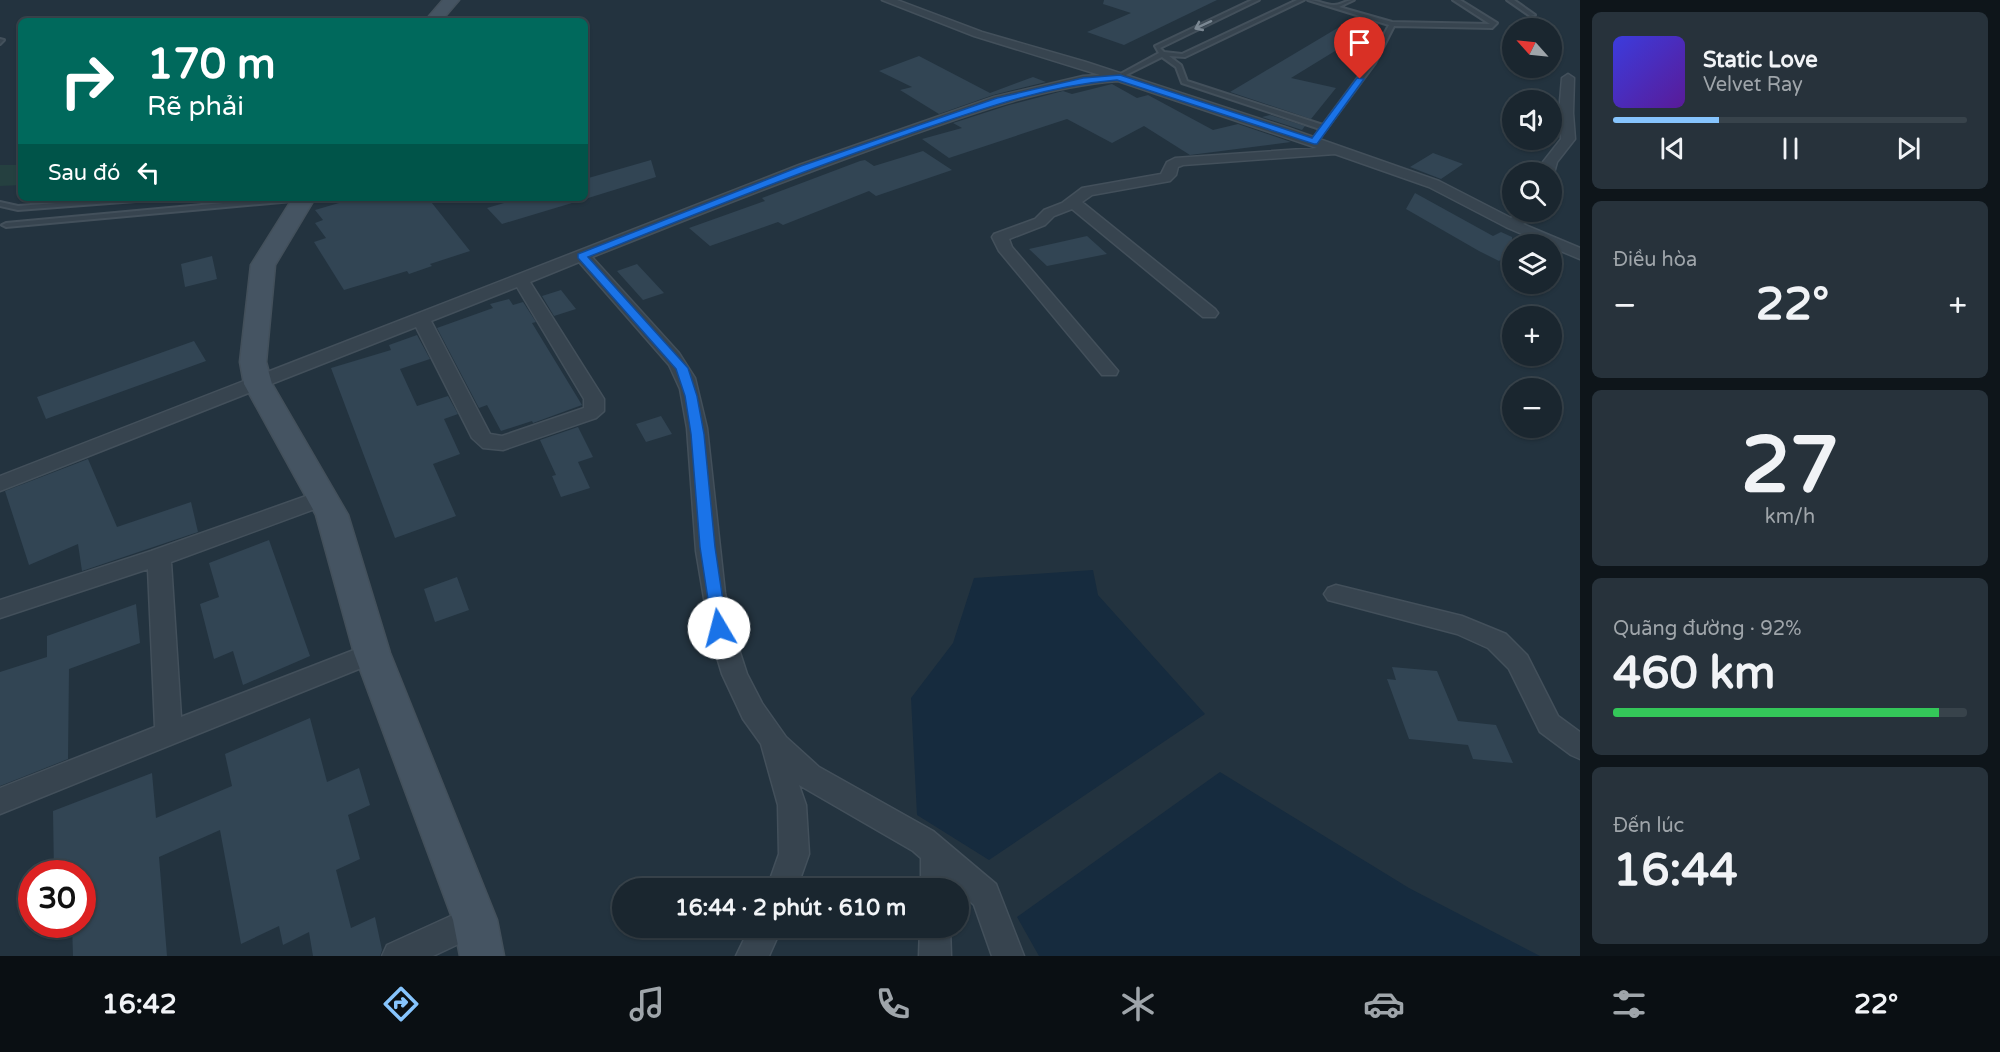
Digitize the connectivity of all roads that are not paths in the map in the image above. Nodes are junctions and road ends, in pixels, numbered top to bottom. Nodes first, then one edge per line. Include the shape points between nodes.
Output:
1 (451, 0) edge
2 (887, 0) edge
3 (1256, 0) edge
4 (1300, 0) edge
5 (1311, 0) edge
6 (1351, 0) edge
7 (1456, 0) edge
8 (1510, 0) edge
9 (1334, 7) junction
10 (1231, 12) junction
11 (1239, 15) dead end
12 (1532, 15) dead end
13 (1248, 17) dead end
14 (436, 18) edge
15 (1257, 20) junction
16 (1392, 24) junction
17 (1162, 54) junction
18 (1118, 77) junction
19 (1568, 78) dead end
20 (1324, 128) junction
21 (1314, 142) junction
22 (1340, 151) junction
23 (1550, 162) edge
24 (105, 201) joint
25 (186, 201) edge
26 (273, 201) edge
27 (302, 201) edge
28 (1073, 202) junction
29 (0, 204) edge
30 (18, 208) junction
31 (180, 210) junction
32 (94, 218) junction
33 (1514, 222) edge
34 (1511, 224) junction
35 (1580, 254) edge
36 (582, 256) junction
37 (521, 280) junction
38 (1209, 313) dead end
39 (421, 319) junction
40 (1109, 371) dead end
41 (258, 384) junction
42 (0, 484) edge
43 (323, 498) junction
44 (159, 557) junction
45 (1336, 594) dead end
46 (0, 609) edge
47 (372, 653) junction
48 (169, 734) junction
49 (771, 740) junction
50 (1580, 747) edge
51 (0, 801) edge
52 (936, 852) junction
53 (786, 878) edge
54 (936, 878) edge
55 (475, 920) junction
56 (761, 938) edge
57 (935, 938) edge
58 (398, 956) edge
59 (482, 956) edge
60 (752, 956) edge
61 (935, 956) edge
62 (1008, 956) edge

1 - 14 street
2 - 18 street via 978,34
3 - 10 lane
4 - 15 lane
5 - 9 lane
6 - 9 lane
7 - 16 lane via 1494,23
8 - 12 lane
9 - 16 lane
10 - 11 lane
10 -> 17 lane via 1157,47
13 - 15 lane
15 - 17 lane via 1183,56
16 - 20 lane via 1372,63
17 - 18 lane
17 - 20 lane via 1179,66 1184,82
18 - 21 street
18 - 36 street via 1083,80 999,100 804,168
19 - 23 street via 1568,139
20 - 21 lane
21 - 22 street
22 - 28 street via 1180,161 1172,165 1165,178 1097,188
22 - 34 street via 1434,184
24 - 30 lane
24 - 32 lane
25 - 31 lane
26 - 31 lane
27 - 41 street via 263,265 253,362
28 - 38 street
28 - 40 street via 1033,225 1000,237 1000,242
29 - 30 lane
30 - 32 lane via 6,225
31 - 32 lane
33 - 34 street
34 - 35 street
36 - 37 street
36 - 49 street via 682,368 697,434 719,628 745,700
37 - 39 street
37 - 39 street via 594,399 594,411 590,414 503,443 490,443 482,438
39 - 41 street
41 - 42 street
41 - 43 street
43 - 44 street
43 - 47 street via 332,515
44 - 46 street
44 - 48 street
45 - 50 street via 1462,626 1497,641 1518,662 1549,724
47 - 48 street
47 - 55 street
48 - 51 street
49 - 52 street via 809,776
49 - 53 street via 792,805 794,854
52 - 54 street
52 - 62 street via 985,894
55 - 58 street
55 - 59 street
56 - 60 street
57 - 61 street

